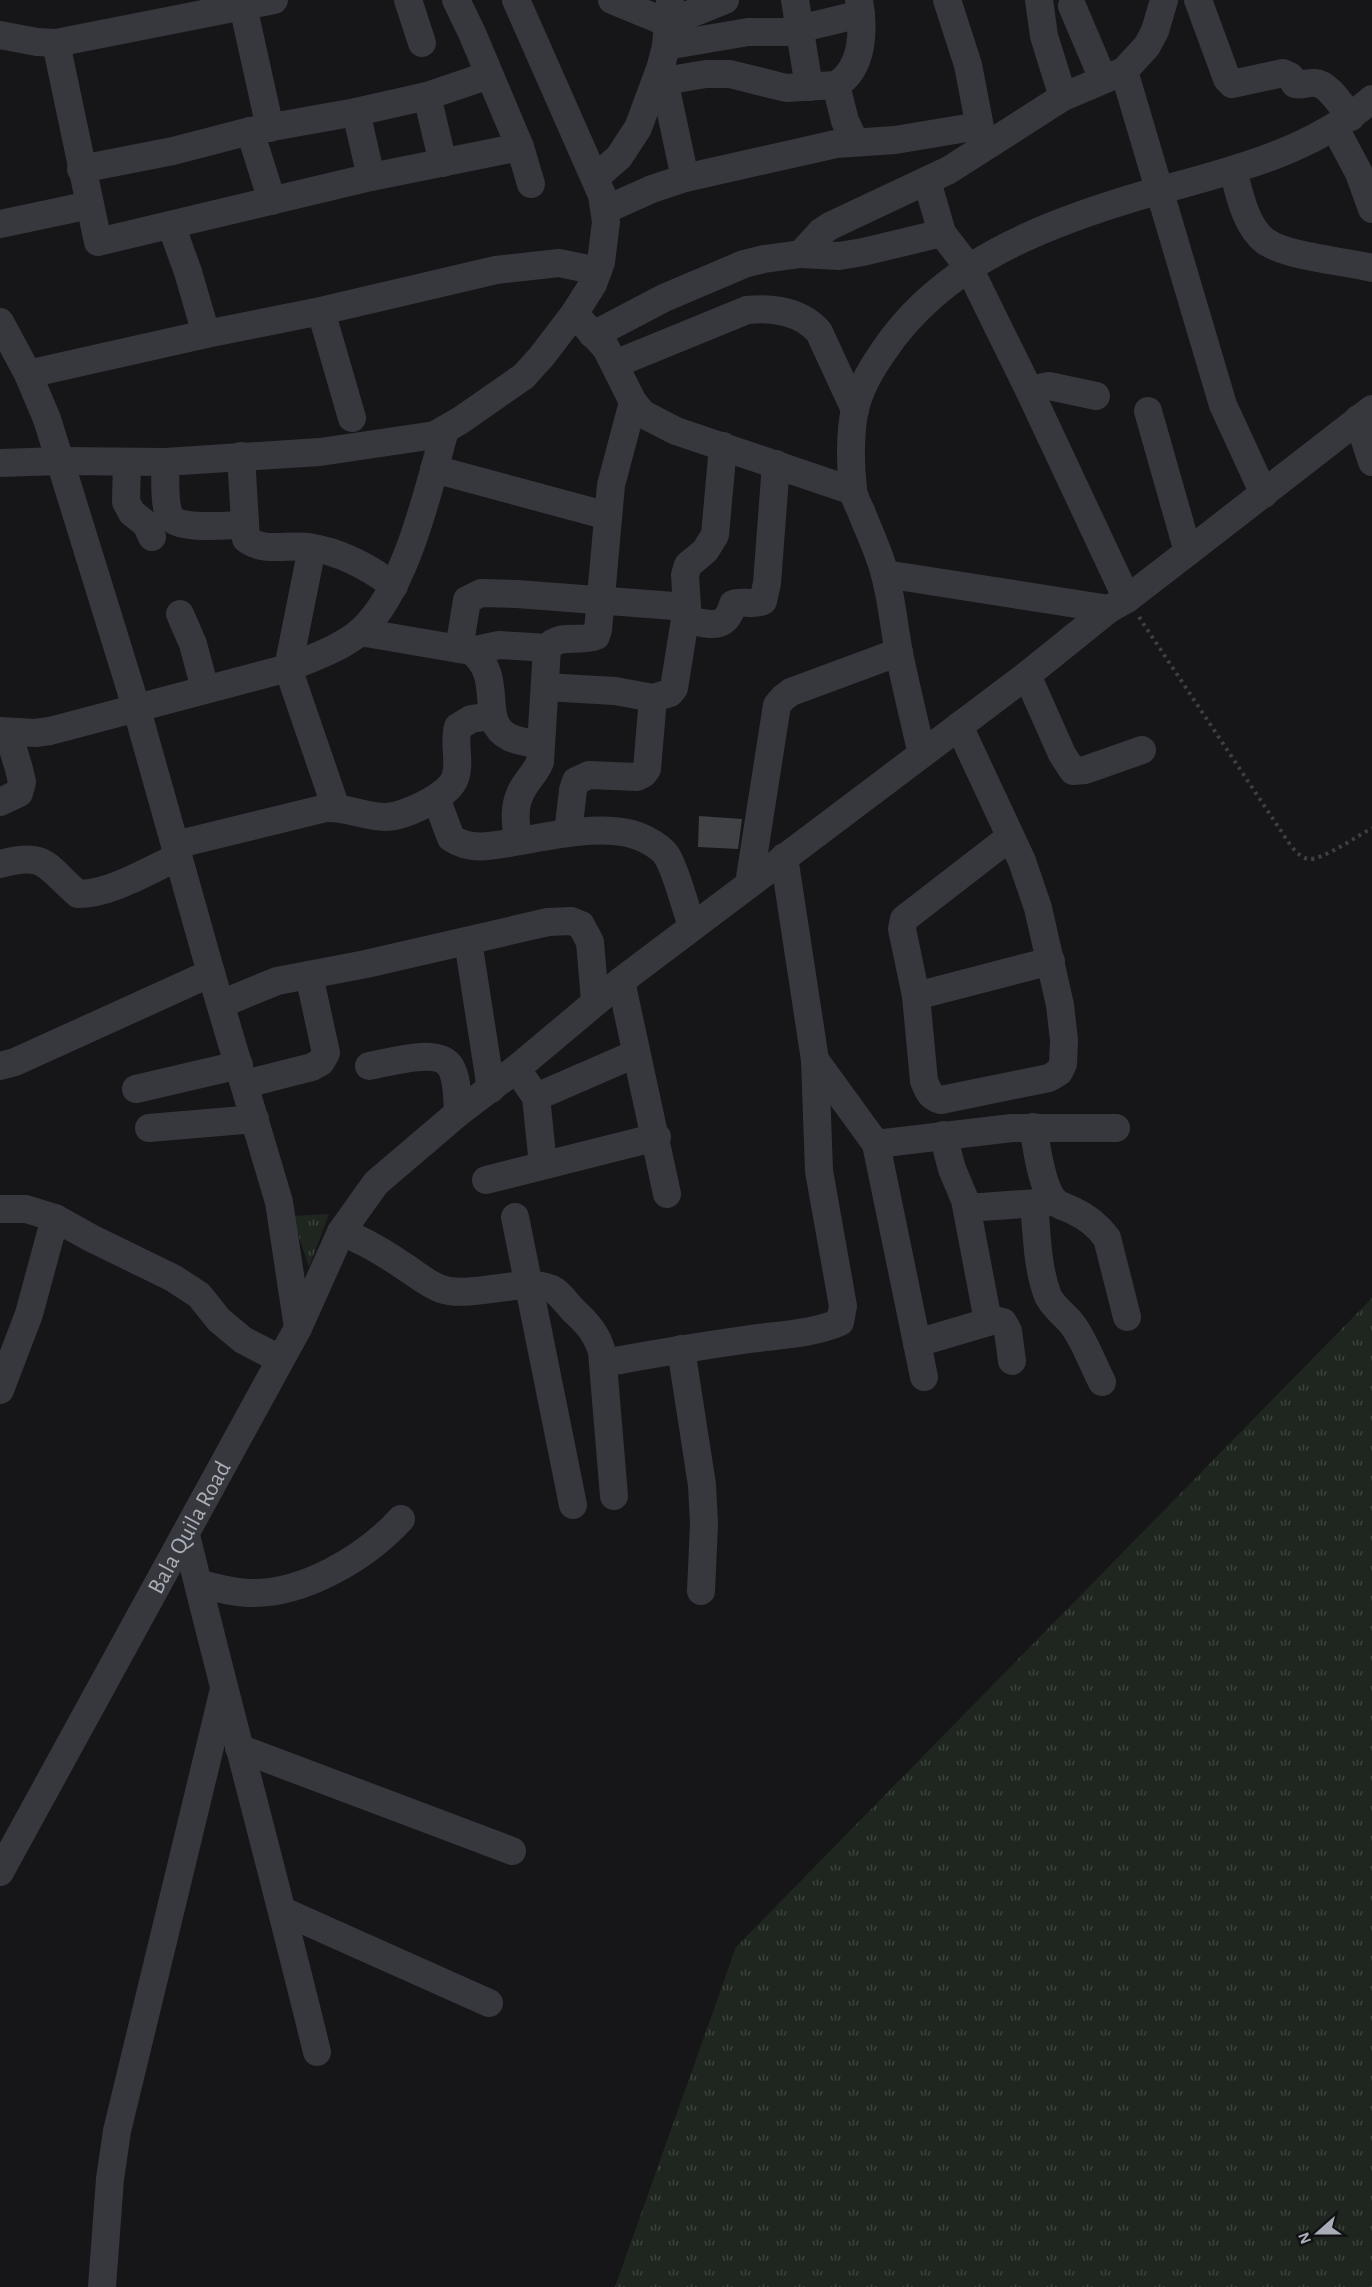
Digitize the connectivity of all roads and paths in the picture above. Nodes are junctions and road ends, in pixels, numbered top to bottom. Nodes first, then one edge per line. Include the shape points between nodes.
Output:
1 (274, 0) edge
2 (408, 0) edge
3 (456, 0) edge
4 (516, 0) edge
5 (612, 0) edge
6 (725, 0) edge
7 (795, 0) edge
8 (947, 0) edge
9 (1039, 0) edge
10 (1164, 0) edge
11 (1198, 0) edge
12 (243, 6) junction
13 (1072, 6) dead end
14 (860, 7) edge
15 (798, 29) junction
16 (0, 35) edge
17 (56, 43) junction
18 (422, 43) dead end
19 (666, 43) edge
20 (489, 75) junction
21 (1113, 75) junction
22 (822, 86) junction
23 (427, 96) junction
24 (1063, 97) junction
25 (1372, 99) edge
26 (356, 112) junction
27 (1343, 123) junction
28 (260, 130) junction
29 (981, 136) junction
30 (855, 142) junction
31 (520, 147) junction
32 (443, 163) junction
33 (81, 169) junction
34 (1233, 170) junction
35 (371, 177) junction
36 (595, 178) junction
37 (685, 178) junction
38 (927, 181) junction
39 (531, 184) dead end
40 (1161, 190) junction
41 (272, 201) junction
42 (90, 205) junction
43 (1372, 208) edge
44 (605, 210) junction
45 (0, 224) edge
46 (171, 225) junction
47 (942, 233) junction
48 (801, 254) junction
49 (969, 268) junction
50 (1372, 268) edge
51 (598, 271) junction
52 (321, 311) junction
53 (0, 322) edge
54 (583, 324) junction
55 (206, 334) junction
56 (615, 363) junction
57 (28, 374) junction
58 (1029, 390) junction
59 (1096, 396) dead end
60 (633, 402) junction
61 (855, 410) junction
62 (1148, 411) dead end
63 (1365, 414) edge
64 (352, 418) dead end
65 (445, 430) junction
66 (723, 446) junction
67 (241, 456) junction
68 (62, 461) junction
69 (127, 462) junction
70 (165, 462) junction
71 (1372, 462) edge
72 (0, 463) edge
73 (776, 464) junction
74 (434, 469) junction
75 (853, 491) junction
76 (1264, 494) junction
77 (608, 516) junction
78 (244, 525) junction
79 (152, 537) dead end
80 (312, 548) junction
81 (1188, 552) junction
82 (885, 574) junction
83 (394, 586) junction
84 (599, 602) junction
85 (1118, 604) junction
86 (686, 613) junction
87 (180, 614) dead end
88 (360, 632) junction
89 (548, 648) junction
90 (465, 650) junction
91 (899, 652) junction
92 (288, 668) junction
93 (1027, 675) junction
94 (545, 687) junction
95 (205, 689) junction
96 (653, 698) junction
97 (137, 710) junction
98 (492, 716) junction
99 (959, 726) junction
100 (4, 732) edge
101 (541, 745) junction
102 (1142, 750) dead end
103 (922, 754) junction
104 (436, 798) junction
105 (0, 802) edge
106 (336, 808) junction
107 (1372, 828) edge
108 (568, 833) junction
109 (1010, 837) junction
110 (518, 841) junction
111 (176, 851) junction
112 (784, 857) junction
113 (0, 864) edge
114 (749, 884) junction
115 (692, 926) junction
116 (468, 941) junction
117 (1051, 961) junction
118 (211, 974) junction
119 (309, 975) junction
120 (621, 981) junction
121 (916, 996) junction
122 (595, 1001) junction
123 (221, 1004) junction
124 (635, 1054) junction
125 (815, 1060) junction
126 (0, 1066) edge
127 (369, 1066) dead end
128 (516, 1069) junction
129 (242, 1074) junction
130 (136, 1089) dead end
131 (490, 1089) junction
132 (536, 1097) junction
133 (458, 1113) junction
134 (255, 1119) junction
135 (1033, 1127) junction
136 (149, 1128) dead end
137 (1116, 1128) dead end
138 (943, 1135) junction
139 (657, 1137) junction
140 (876, 1144) junction
141 (543, 1165) junction
142 (486, 1180) dead end
143 (667, 1194) dead end
144 (1045, 1203) junction
145 (967, 1208) junction
146 (0, 1209) edge
147 (515, 1217) dead end
148 (55, 1218) junction
149 (341, 1232) junction
150 (528, 1286) junction
151 (1127, 1317) dead end
152 (988, 1322) junction
153 (298, 1329) junction
154 (917, 1343) junction
155 (681, 1349) junction
156 (280, 1359) junction
157 (1012, 1361) dead end
158 (604, 1363) junction
159 (924, 1377) dead end
160 (1102, 1382) dead end
161 (0, 1390) edge
162 (614, 1496) dead end
163 (573, 1505) dead end
164 (401, 1519) dead end
165 (186, 1535) junction
166 (198, 1584) junction
167 (701, 1591) dead end
168 (224, 1689) junction
169 (239, 1748) junction
170 (512, 1851) dead end
171 (0, 1872) edge
172 (283, 1911) junction
173 (489, 2003) dead end
174 (317, 2052) dead end
175 (102, 2287) edge

1 - 12 street
2 - 18 street
3 - 20 street
4 - 36 street
5 - 19 street
6 - 19 street
7 - 15 street
8 - 29 street via 968,65
9 - 24 street via 1044,36
10 - 21 street via 1147,46
11 - 27 street via 1232,84 1283,73 1295,84 1318,83 1332,94
12 - 17 street
12 - 28 street
13 - 21 street
14 - 15 street
14 - 22 street via 855,66 847,79
15 - 19 street
15 - 22 street
16 - 17 street
17 - 33 street
19 - 22 street via 706,75 730,74 775,86
19 - 36 street via 634,135 619,157
19 - 37 street
20 - 23 street
20 - 31 street
21 - 24 street
21 - 40 street
22 - 30 street
23 - 26 street
23 - 32 street
24 - 29 street
25 - 27 street
26 - 28 street
26 - 35 street
27 - 34 street via 1312,140
27 - 43 street
28 - 33 street
28 - 41 street
29 - 30 street
29 - 38 street via 962,162
30 - 37 street
31 - 32 street
31 - 39 street
32 - 35 street
33 - 42 street
34 - 40 street
34 - 50 street via 1240,199 1265,240 1294,252
35 - 41 street
36 - 44 street
37 - 44 street
38 - 47 street
38 - 48 street via 830,226
40 - 49 street via 1047,226
40 - 76 street via 1223,405
41 - 46 street
42 - 45 street
42 - 46 street via 98,242
44 - 51 street via 606,236
46 - 55 street
47 - 48 street via 839,256
47 - 49 street
48 - 54 street via 744,264 664,298 605,329
49 - 58 street
49 - 61 street via 906,321 873,367
51 - 52 street via 560,263 520,266
51 - 54 street
52 - 55 street
52 - 64 street
53 - 57 street
54 - 56 street
54 - 65 street via 542,356 524,376
55 - 57 street
56 - 60 street
56 - 61 street via 747,310 778,311 810,322 819,332
57 - 68 street
58 - 59 street via 1049,386
58 - 85 street
60 - 66 street via 643,414 659,423
60 - 77 street via 614,471
61 - 75 street
62 - 81 street
63 - 71 street
63 - 76 street, Bala Quila Road
65 - 67 street via 418,439 320,452
65 - 74 street
66 - 73 street
66 - 86 street via 715,535 705,551 688,564
67 - 70 street
67 - 78 street
68 - 69 street
68 - 72 street
68 - 97 street
69 - 70 street
69 - 79 street via 126,502
70 - 78 street via 167,507 177,523
73 - 75 street
73 - 86 street via 763,601 733,604 723,623 714,624
74 - 77 street
74 - 83 street
75 - 82 street
76 - 81 street, Bala Quila Road
77 - 84 street
78 - 80 street via 246,539 254,546
80 - 83 street via 357,562
80 - 92 street
81 - 85 street, Bala Quila Road
82 - 85 street
82 - 91 street
83 - 88 street
84 - 86 street
84 - 89 street via 596,636 558,640
84 - 90 street via 517,594 473,595 464,607
85 - 93 street, Bala Quila Road
85 - 107 path via 1299,854 1309,859 1319,857
86 - 96 street via 674,688
87 - 95 street
88 - 90 street
88 - 92 street
89 - 90 street via 499,645
89 - 94 street
90 - 98 street via 479,657 490,677
91 - 103 street
91 - 114 street via 791,692 777,705
92 - 95 street
92 - 106 street
93 - 99 street, Bala Quila Road
93 - 102 street via 1073,771
94 - 96 street via 615,691
94 - 101 street
95 - 97 street
96 - 108 street via 647,769 637,777 589,775 576,781
97 - 100 street via 50,731
97 - 111 street
98 - 101 street via 511,738
98 - 104 street via 471,719 458,727 455,779
99 - 103 street, Bala Quila Road
99 - 109 street
100 - 105 street via 22,782 19,793
101 - 110 street via 540,762 516,808
103 - 112 street, Bala Quila Road
104 - 106 street via 384,818
104 - 110 street via 451,838 459,843 479,846
106 - 111 street via 313,810
108 - 110 street
108 - 115 street via 620,830 658,846 667,856
109 - 117 street via 1029,876
109 - 121 street via 904,919 902,929
111 - 113 street via 104,890 89,894 78,894 42,861
111 - 118 street
112 - 114 street, Bala Quila Road
112 - 125 street
114 - 115 street, Bala Quila Road
115 - 120 street, Bala Quila Road
116 - 119 street
116 - 122 street via 548,922 581,924 590,942
116 - 131 street
117 - 121 street
117 - 121 street via 1060,1005 1063,1064 1059,1072 1034,1082 949,1100 934,1098 924,1081
118 - 123 street
118 - 126 street
119 - 123 street via 277,981
119 - 129 street via 326,1053 321,1062 312,1067
120 - 122 street, Bala Quila Road
120 - 124 street
122 - 128 street, Bala Quila Road
123 - 129 street
124 - 132 street
124 - 139 street
125 - 140 street
125 - 155 street via 819,1171 843,1306 840,1322
127 - 133 street via 420,1057 444,1061 454,1076
128 - 131 street, Bala Quila Road
128 - 132 street
129 - 130 street
129 - 134 street
131 - 133 street, Bala Quila Road
132 - 141 street
133 - 149 street, Bala Quila Road via 376,1183
134 - 136 street
134 - 153 street via 279,1202
135 - 137 street
135 - 138 street
135 - 144 street via 1046,1183
138 - 140 street
138 - 145 street
139 - 141 street
139 - 143 street
140 - 154 street
141 - 142 street
144 - 145 street
144 - 151 street via 1083,1215 1107,1238
144 - 160 street via 1040,1258 1048,1295 1080,1336
145 - 152 street
146 - 148 street via 26,1209
147 - 150 street
148 - 156 street via 188,1287 243,1341
148 - 161 street via 29,1314
149 - 150 street via 364,1241 438,1288 452,1292
149 - 153 street, Bala Quila Road
150 - 158 street via 555,1291 589,1325
150 - 163 street
152 - 154 street
152 - 157 street via 1002,1322 1008,1331
153 - 156 street, Bala Quila Road
154 - 159 street
155 - 158 street
155 - 167 street via 702,1485
156 - 165 street, Bala Quila Road
158 - 162 street
164 - 166 street via 372,1547 319,1578 297,1586 250,1593
165 - 166 street
165 - 171 street, Bala Quila Road
166 - 168 street
168 - 169 street
168 - 175 street via 117,2131
169 - 170 street
169 - 172 street
172 - 173 street
172 - 174 street

